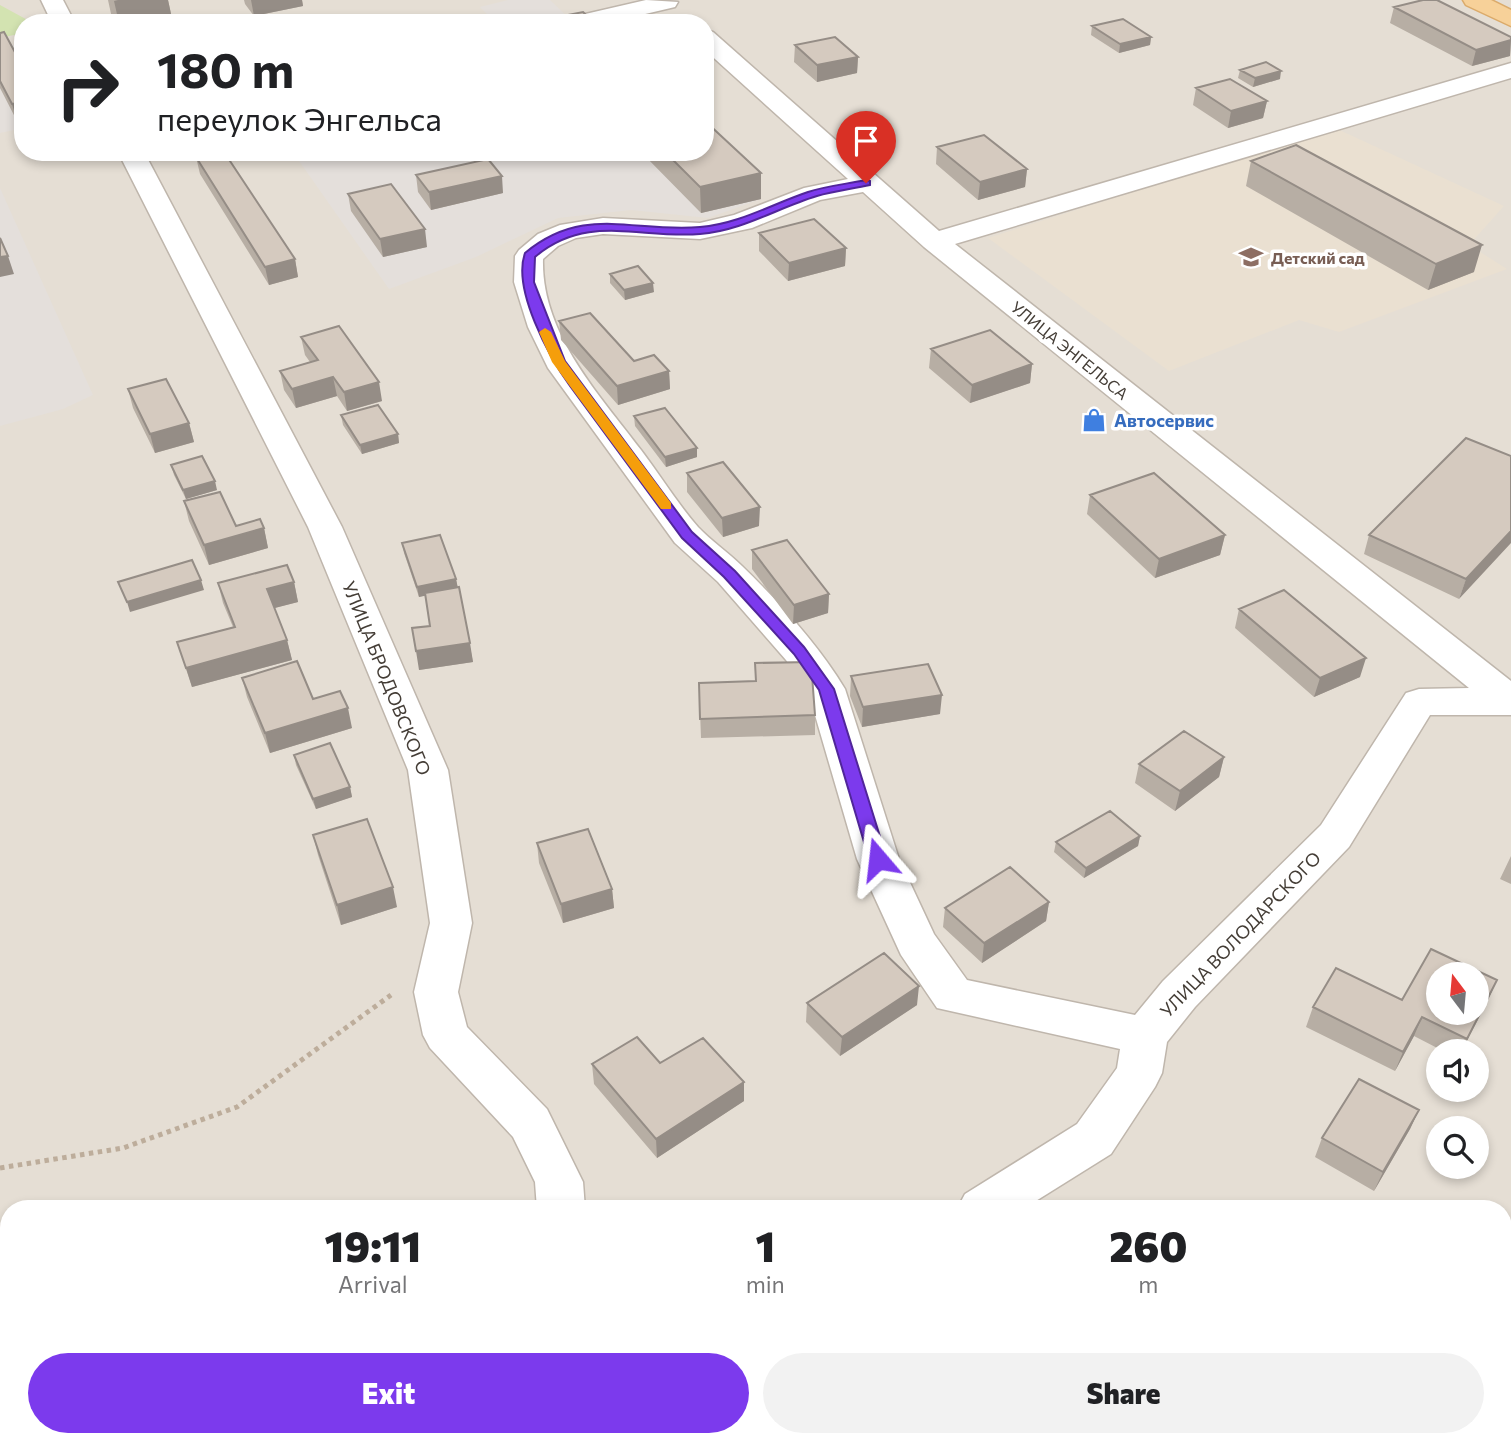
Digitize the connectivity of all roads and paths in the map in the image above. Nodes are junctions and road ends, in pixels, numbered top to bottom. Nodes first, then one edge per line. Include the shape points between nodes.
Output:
1 (1474, 0) edge
2 (671, 6) edge
3 (626, 14) edge
4 (1511, 19) edge
5 (714, 45) edge
6 (1511, 70) edge
7 (136, 161) edge
8 (866, 183) junction
9 (934, 241) junction
10 (1509, 699) edge
11 (398, 987) dead end
12 (1144, 1035) junction
13 (0, 1168) edge
14 (560, 1200) edge
15 (996, 1200) edge

1 - 4 main road
2 - 3 street
5 - 8 street, УЛИЦА ЭНГЕЛЬСА
6 - 9 street
7 - 14 street, УЛИЦА БРОДОВСКОГО via 325,527 428,770 451,923 436,992 446,1035 530,1124 559,1182
8 - 9 street, УЛИЦА ЭНГЕЛЬСА
8 - 12 street via 813,194 742,222 700,231 603,226 570,231 548,240 529,256 528,282 543,327 567,373 687,535 730,574 799,650 826,689 878,859 916,943 953,995
9 - 10 street, УЛИЦА ЭНГЕЛЬСА
10 - 12 street, УЛИЦА ВОЛОДАРСКОГО via 1419,702 1335,836
11 - 13 path via 237,1107 123,1148
12 - 15 street via 1139,1073 1094,1139

